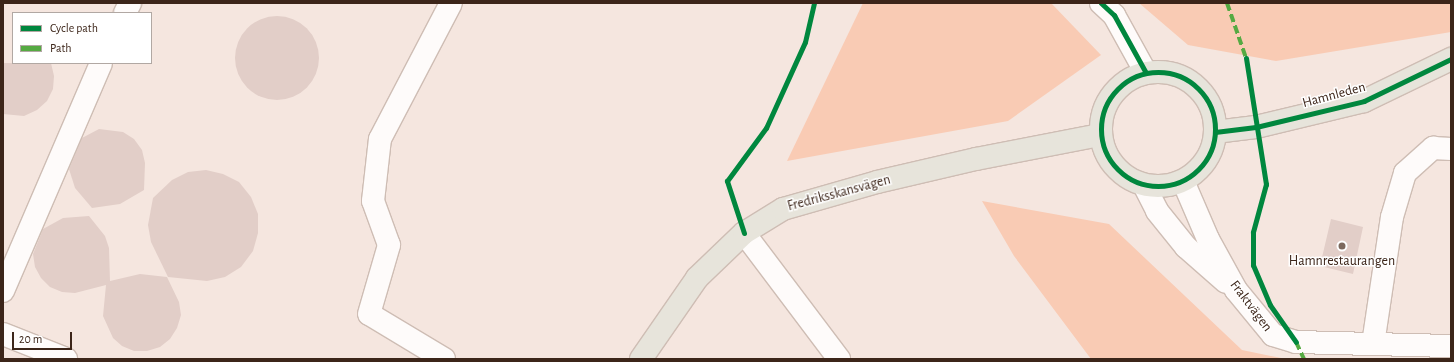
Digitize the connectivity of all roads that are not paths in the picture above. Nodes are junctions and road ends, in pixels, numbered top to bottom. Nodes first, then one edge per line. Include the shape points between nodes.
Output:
1 (130, 3) edge
2 (451, 3) edge
3 (1101, 3) edge
4 (126, 12) edge
5 (1451, 59) edge
6 (101, 64) edge
7 (1146, 73) junction
8 (1216, 132) junction
9 (1100, 135) junction
10 (1451, 149) edge
11 (1183, 181) junction
12 (1144, 185) junction
13 (744, 233) junction
14 (1236, 290) junction
15 (3, 292) edge
16 (3, 334) edge
17 (1373, 344) junction
18 (1451, 346) edge
19 (66, 359) edge
20 (444, 359) edge
21 (641, 359) edge
22 (839, 359) edge

1 - 4 street
2 - 20 street via 380,140 373,201 389,245 369,314
3 - 7 street via 1114,15
5 - 8 main road, Hamnleden via 1364,101 1256,127
6 - 15 street
7 - 8 main road via 1164,72 1180,76 1195,85 1207,98 1214,114
7 - 9 main road via 1130,78 1114,93 1101,118
8 - 11 main road via 1206,161
9 - 12 main road via 1105,152 1114,167 1128,178
9 - 13 main road, Fredriksskansvägen via 976,159 855,188 782,209
10 - 17 street via 1433,148 1405,173 1392,217
11 - 12 main road via 1164,187
11 - 14 street, Fraktvägen via 1208,239
12 - 14 street via 1157,211 1186,247
13 - 21 main road, Fredriksskansvägen via 697,278
13 - 22 street
14 - 17 street, Fraktvägen via 1273,336 1296,342
16 - 19 street
17 - 18 street, Fraktvägen

